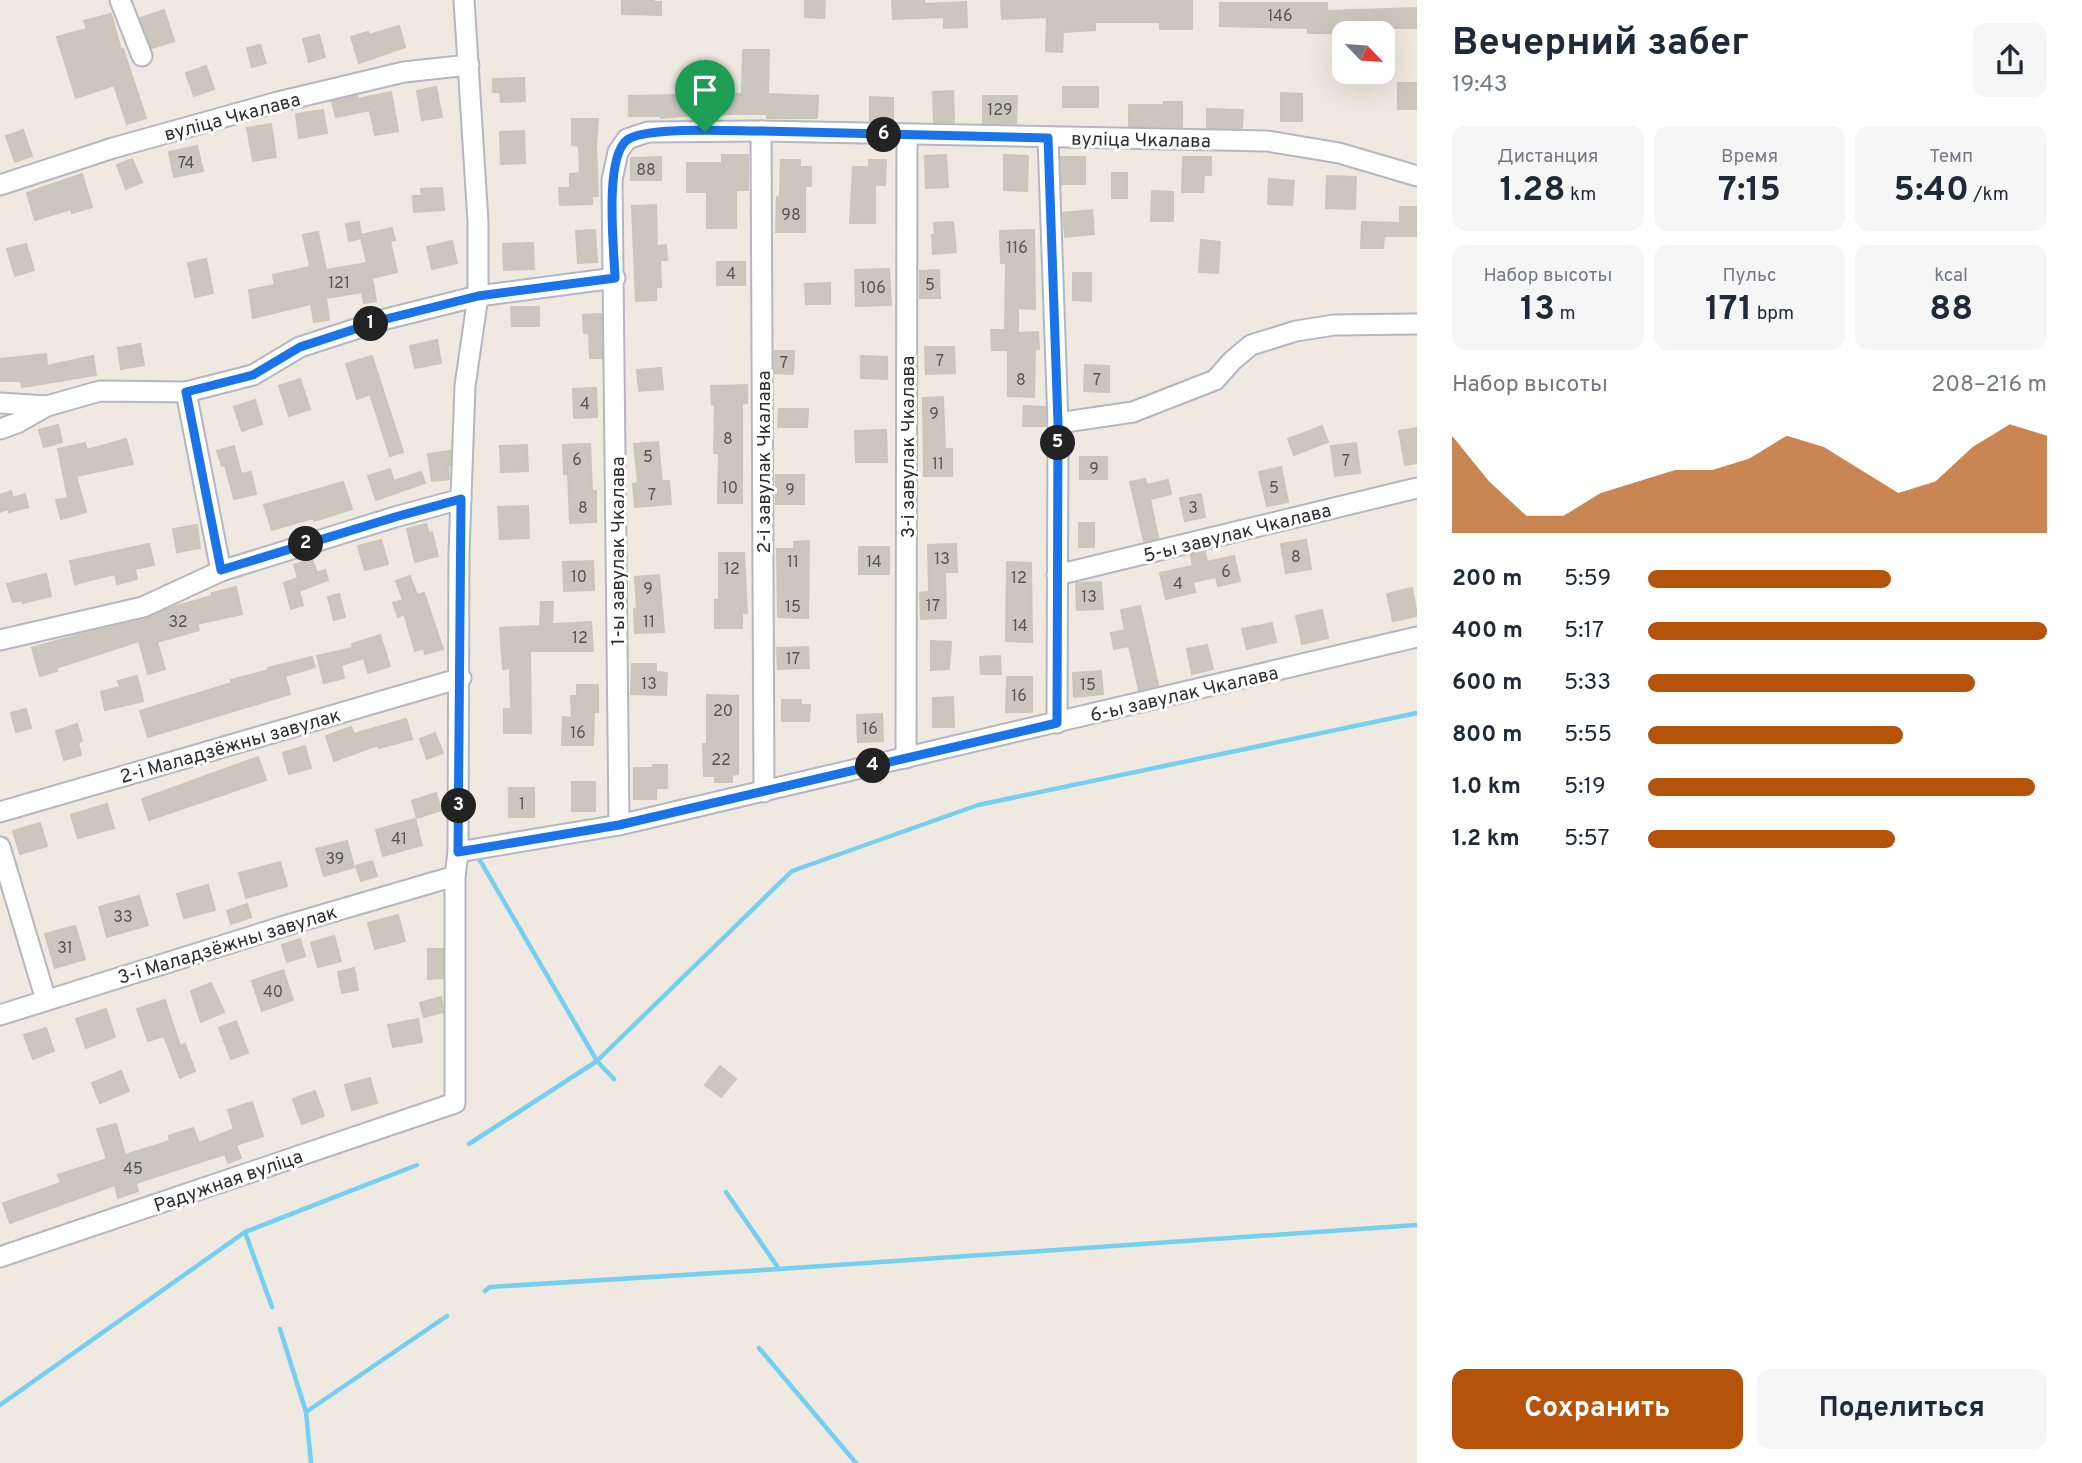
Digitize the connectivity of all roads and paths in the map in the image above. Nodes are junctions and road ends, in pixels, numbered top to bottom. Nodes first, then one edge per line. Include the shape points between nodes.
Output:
1 (120, 0) edge
2 (464, 0) edge
3 (142, 56) dead end
4 (469, 65) junction
5 (761, 131) junction
6 (907, 135) junction
7 (1048, 138) junction
8 (1417, 176) edge
9 (0, 186) edge
10 (615, 278) junction
11 (478, 296) junction
12 (1417, 324) edge
13 (186, 392) junction
14 (0, 403) edge
15 (47, 407) junction
16 (1058, 423) junction
17 (0, 429) edge
18 (1417, 488) edge
19 (461, 499) junction
20 (221, 570) junction
21 (1057, 575) junction
22 (1417, 637) edge
23 (0, 639) edge
24 (461, 678) junction
25 (1057, 723) junction
26 (906, 758) junction
27 (764, 792) junction
28 (0, 812) edge
29 (619, 825) junction
30 (0, 847) edge
31 (458, 852) junction
32 (455, 876) junction
33 (46, 1000) junction
34 (0, 1014) edge
35 (0, 1257) edge

1 - 3 street
2 - 4 street
4 - 9 street, вуліца Чкалава via 404,72 278,102 113,148
4 - 11 street
5 - 6 street, вуліца Чкалава
5 - 10 street, вуліца Чкалава via 648,132 627,139 618,152 612,180
5 - 27 street, 2-і завулак Чкалава
6 - 7 street, вуліца Чкалава
6 - 26 street, 3-і завулак Чкалава
7 - 8 street, вуліца Чкалава via 1267,141 1339,153
7 - 16 street
10 - 11 street
10 - 29 street, 1-ы завулак Чкалава
11 - 13 street via 300,347 253,375
11 - 19 street via 465,386
12 - 16 street via 1334,325 1296,331 1251,345 1204,385 1133,412
13 - 15 street via 100,391
13 - 20 street
14 - 15 street
15 - 17 street
16 - 21 street
18 - 21 street, 5-ы завулак Чкалава
19 - 20 street
19 - 24 street
20 - 23 street via 143,607
21 - 25 street
22 - 25 street, 6-ы завулак Чкалава
24 - 28 street, 2-і Маладзёжны завулак
24 - 31 street
25 - 26 street, 6-ы завулак Чкалава
26 - 27 street, 6-ы завулак Чкалава
27 - 29 street, 6-ы завулак Чкалава
29 - 31 street, 6-ы завулак Чкалава
30 - 33 street
31 - 32 street
32 - 33 street, 3-і Маладзёжны завулак
32 - 35 street, Радужная вуліца via 455,1103
33 - 34 street, 3-і Маладзёжны завулак

